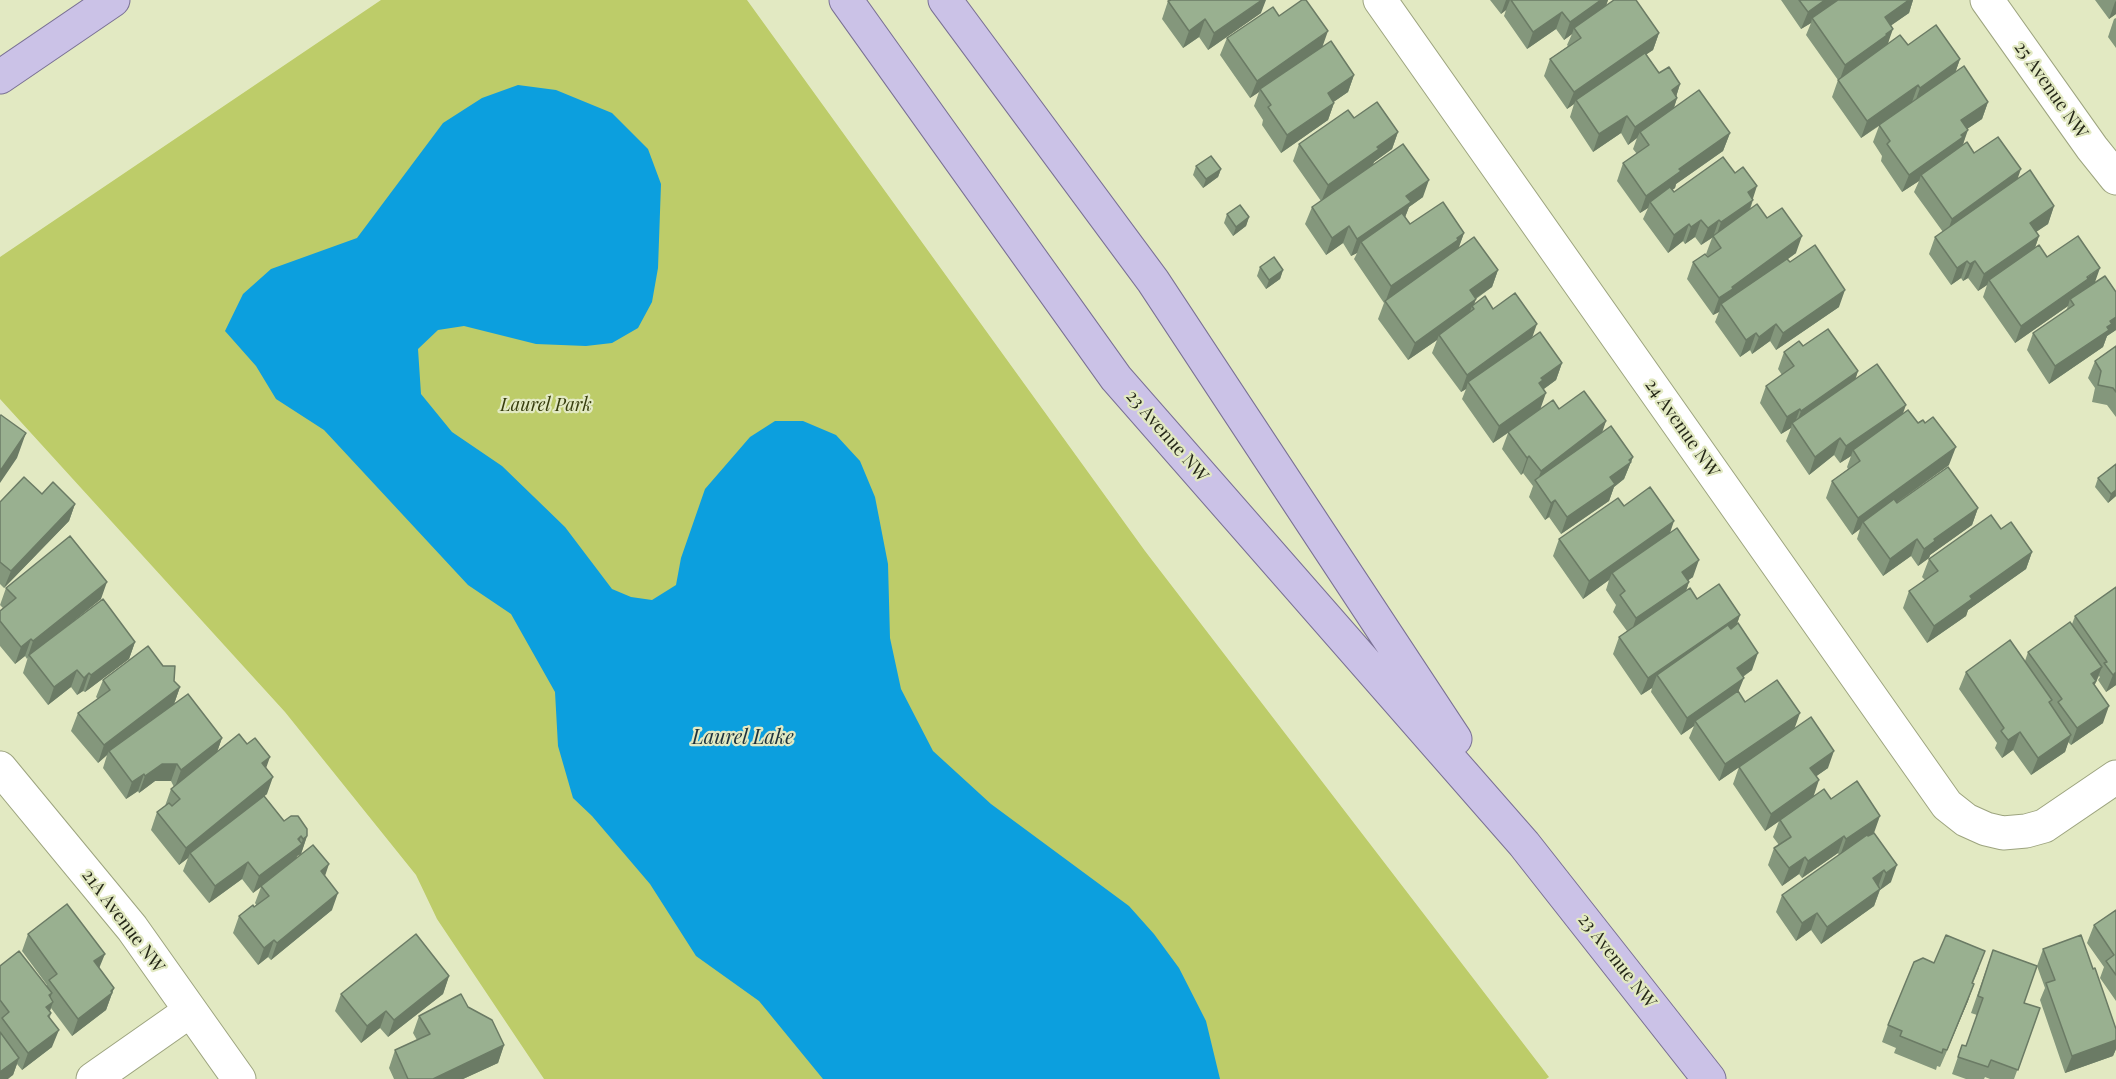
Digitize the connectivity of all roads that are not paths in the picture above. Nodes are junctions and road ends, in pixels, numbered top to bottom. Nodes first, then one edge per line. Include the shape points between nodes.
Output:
1 (113, 0) edge
2 (846, 0) edge
3 (945, 0) edge
4 (1380, 0) edge
5 (1988, 0) edge
6 (0, 77) edge
7 (2116, 178) edge
8 (0, 768) edge
9 (2116, 777) edge
10 (1524, 844) junction
11 (190, 1011) junction
12 (93, 1079) edge
13 (239, 1079) edge
14 (1709, 1079) edge

1 - 6 main road
2 - 10 main road, 23 Avenue NW via 1116,378
3 - 10 main road, 23 Avenue NW via 1153,281
4 - 9 street, 24 Avenue NW via 1947,805 1986,829 2026,831 2044,826
5 - 7 street, 25 Avenue NW
8 - 11 street, 21A Avenue NW via 132,928
10 - 14 main road, 23 Avenue NW
11 - 12 street
11 - 13 street, 21A Avenue NW

